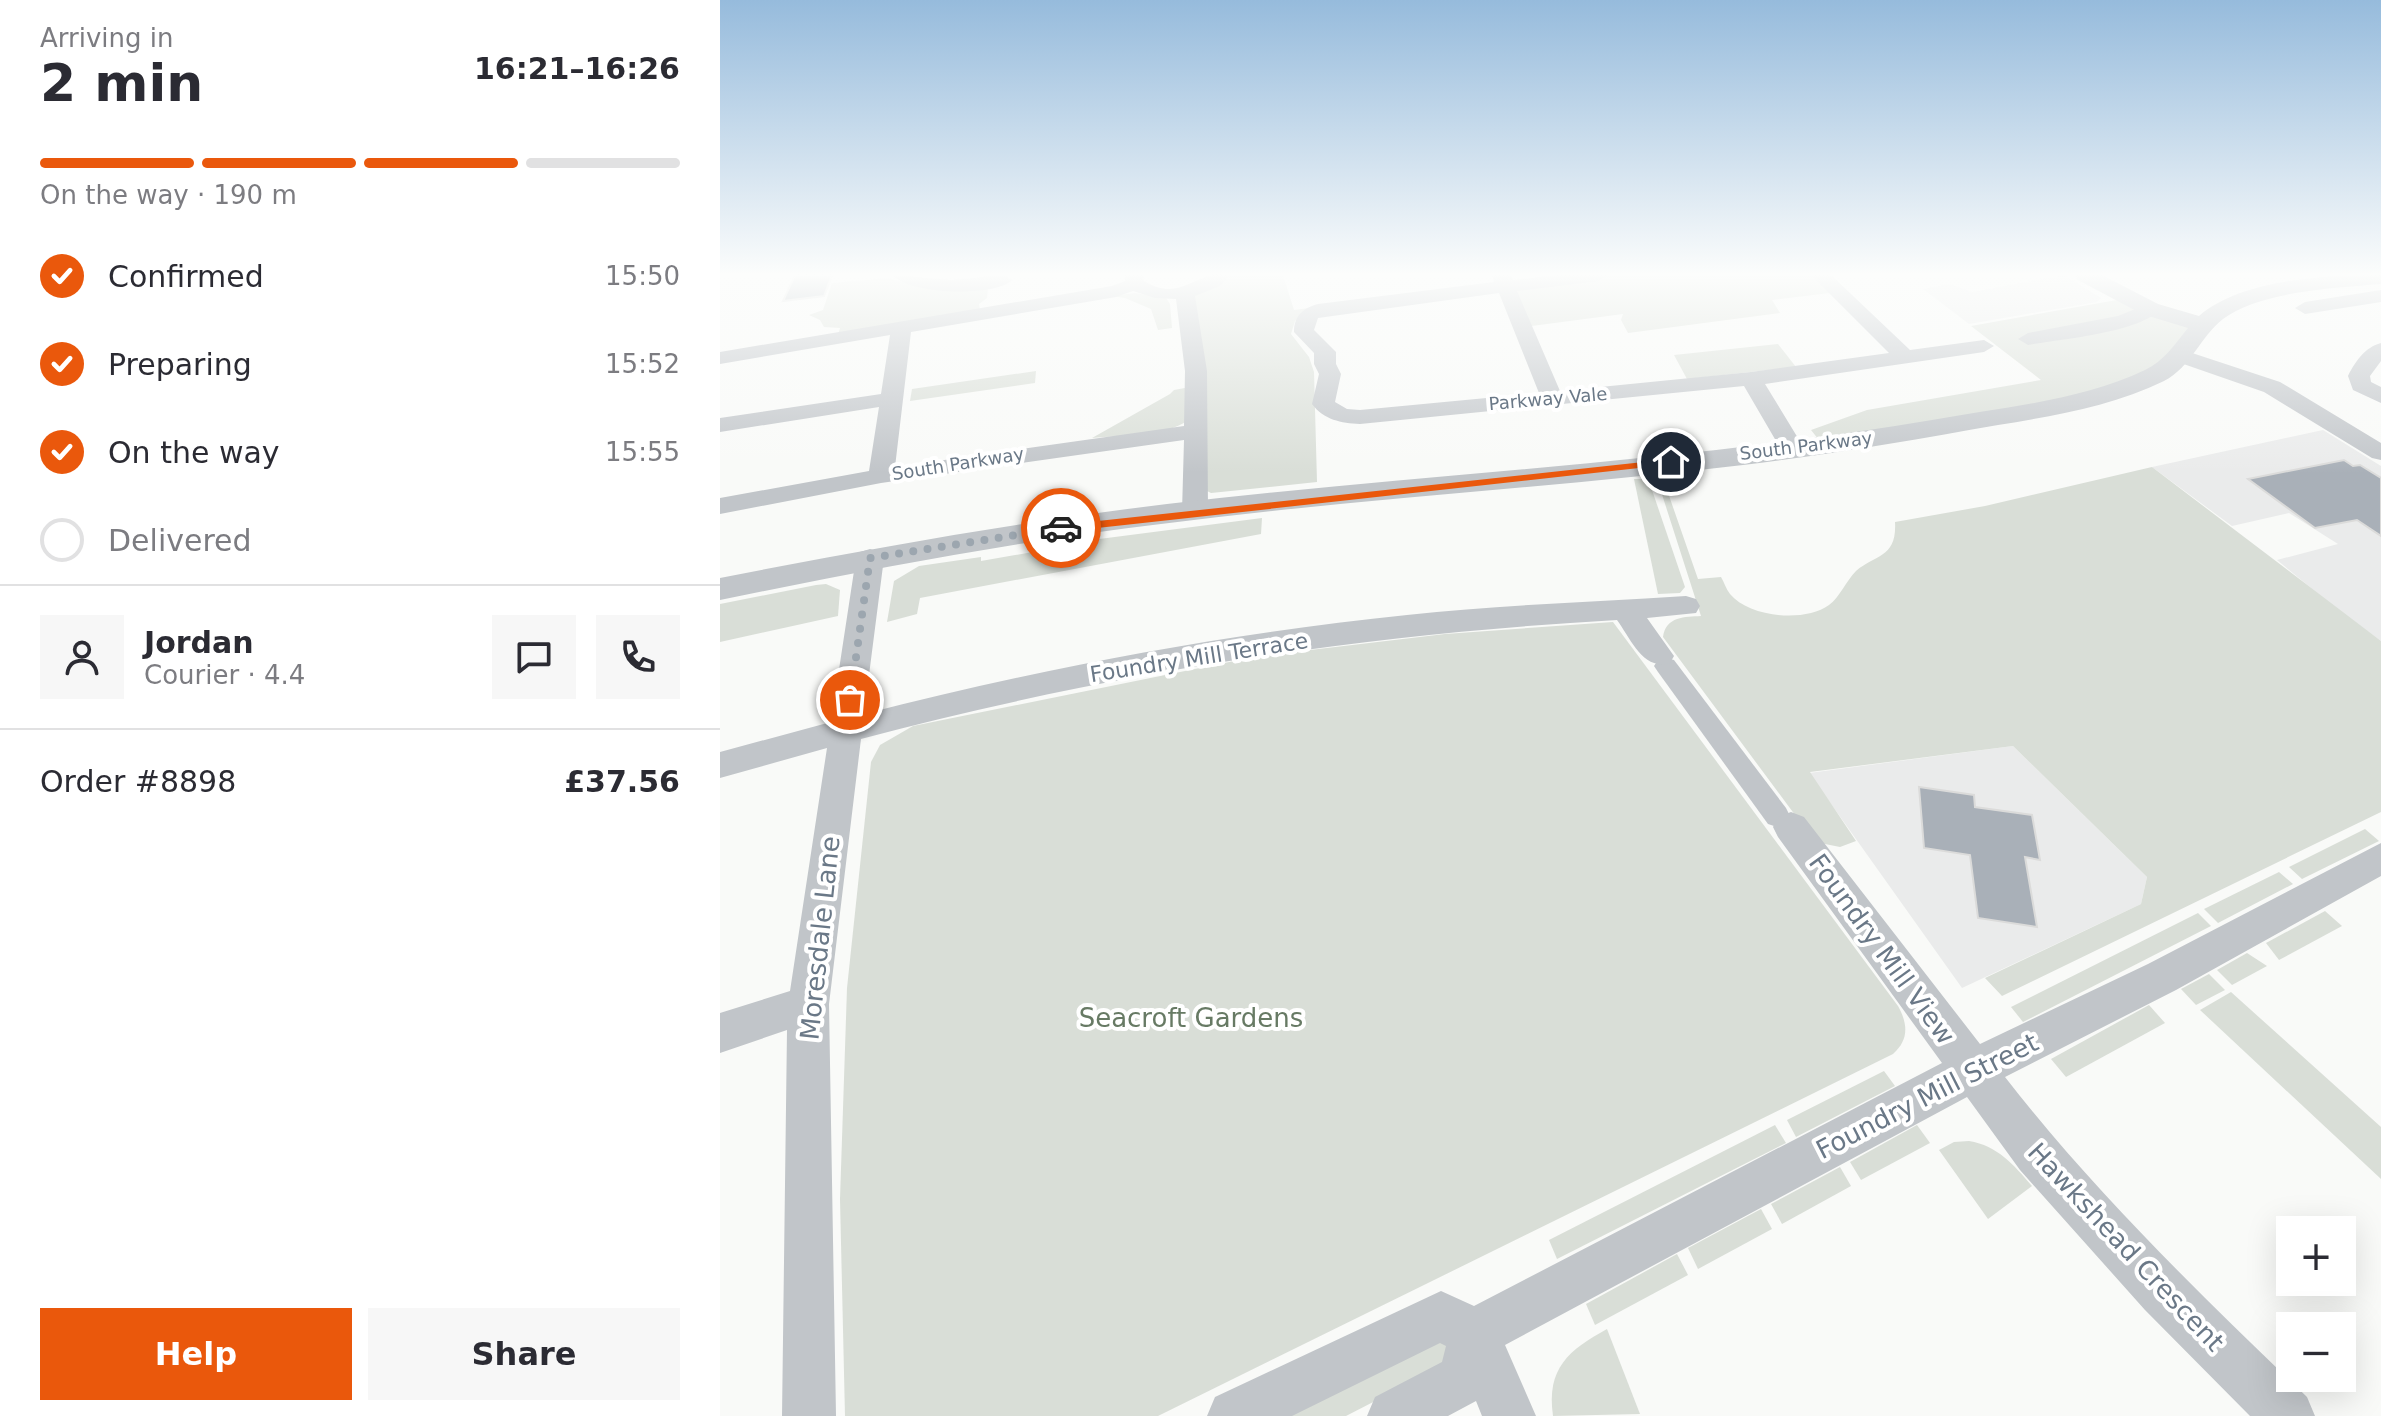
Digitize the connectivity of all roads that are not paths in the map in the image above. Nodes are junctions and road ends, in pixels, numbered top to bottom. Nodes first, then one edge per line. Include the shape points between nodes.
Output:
1 (826, 341) edge
2 (899, 341) edge
3 (1192, 341) edge
4 (1314, 341) edge
5 (1529, 341) edge
6 (1888, 341) edge
7 (2191, 341) edge
8 (1984, 346) dead end
9 (2381, 349) edge
10 (2180, 355) junction
11 (720, 358) edge
12 (1906, 358) junction
13 (1751, 379) junction
14 (2381, 396) edge
15 (1552, 398) junction
16 (890, 399) junction
17 (720, 425) edge
18 (2381, 429) edge
19 (1197, 431) junction
20 (2351, 437) junction
21 (1792, 448) junction
22 (2381, 453) edge
23 (881, 476) junction
24 (720, 506) edge
25 (1195, 512) junction
26 (870, 558) junction
27 (720, 589) edge
28 (1686, 606) dead end
29 (1625, 610) junction
30 (1663, 661) joint
31 (846, 729) junction
32 (720, 765) edge
33 (1784, 822) joint
34 (2373, 873) edge
35 (808, 1004) junction
36 (720, 1033) edge
37 (1971, 1071) junction
38 (1474, 1334) junction
39 (809, 1416) edge
40 (1234, 1416) edge
41 (1394, 1416) edge
42 (1509, 1416) edge
43 (2288, 1416) edge

1 - 11 street
2 - 16 street
3 - 19 street
4 - 15 street, Parkway Vale via 1325,352 1330,374 1323,404 1341,416
5 - 15 street
6 - 12 street
7 - 10 street, South Parkway
8 - 12 street
9 - 14 street via 2359,376 2361,385
10 - 20 street via 2272,387
10 - 21 street, South Parkway via 2148,378 2074,400
12 - 13 street
13 - 15 street, Parkway Vale
13 - 21 street
16 - 17 street
16 - 23 street
18 - 20 street
19 - 23 street, South Parkway
19 - 25 street
20 - 22 street
21 - 25 street, South Parkway
23 - 24 street, South Parkway
25 - 26 street, South Parkway
26 - 27 street, South Parkway
26 - 31 street, Moresdale Lane
28 - 29 street, Foundry Mill Terrace
29 - 30 street, Foundry Mill View
29 - 31 street, Foundry Mill Terrace via 1406,626 1191,656
30 - 33 street, Foundry Mill View
31 - 32 street, Foundry Mill Terrace
31 - 35 street, Moresdale Lane
33 - 37 street, Foundry Mill View
34 - 37 street, Foundry Mill Street
35 - 36 street
35 - 39 street, Moresdale Lane
37 - 38 street, Foundry Mill Street
37 - 43 street, Hawkshead Crescent via 2036,1154 2163,1292
38 - 40 street via 1441,1316
38 - 41 street via 1465,1378
38 - 42 street

